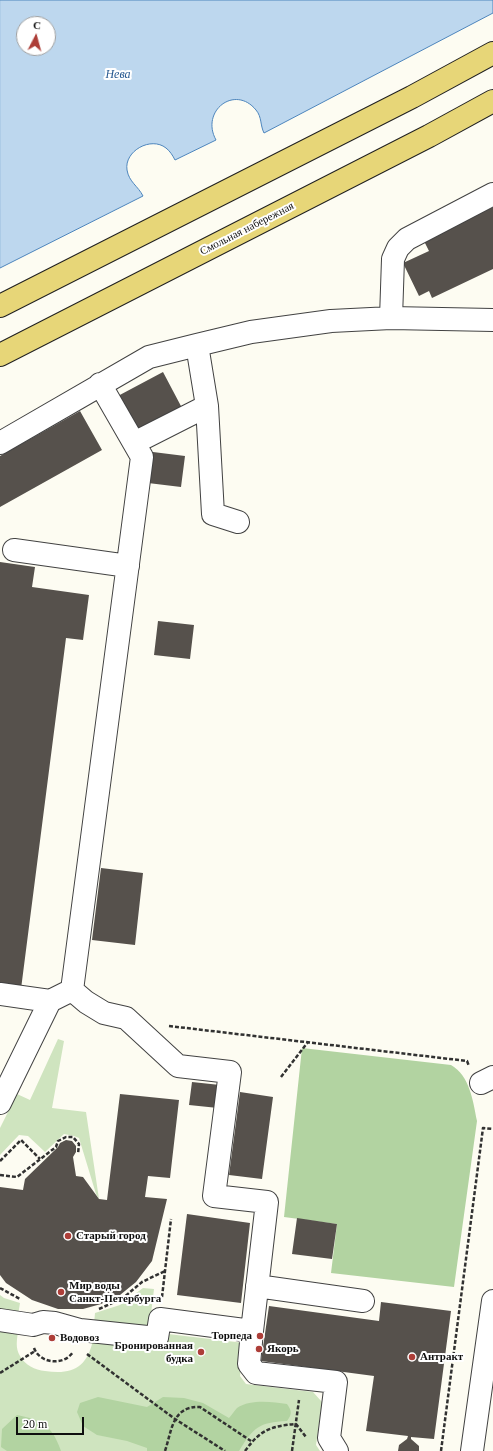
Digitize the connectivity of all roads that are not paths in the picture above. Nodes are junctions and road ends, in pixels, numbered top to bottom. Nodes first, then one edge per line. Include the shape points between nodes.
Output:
1 (493, 53) edge
2 (493, 101) edge
3 (493, 194) edge
4 (0, 306) edge
5 (391, 318) junction
6 (493, 320) edge
7 (197, 345) junction
8 (0, 355) edge
9 (100, 384) junction
10 (207, 406) junction
11 (0, 443) edge
12 (134, 443) junction
13 (238, 522) dead end
14 (14, 550) dead end
15 (128, 566) junction
16 (72, 990) junction
17 (0, 994) edge
18 (50, 1001) junction
19 (0, 1103) edge
20 (257, 1286) junction
21 (363, 1301) dead end
22 (493, 1302) edge
23 (0, 1320) edge
24 (252, 1331) junction
25 (337, 1451) edge
26 (472, 1451) edge

1 - 4 main road via 412,97
2 - 8 main road, Смольная набережная
3 - 5 street via 407,239 398,248 393,259
5 - 6 street
5 - 7 street via 324,322 251,332
7 - 9 street via 149,357
7 - 10 street
9 - 11 street
9 - 12 street
10 - 12 street
10 - 13 street via 213,514
12 - 15 street via 142,456
14 - 15 street
15 - 16 street
16 - 18 street
16 - 20 street via 104,1013 126,1018 178,1066 230,1072 214,1196 267,1202
17 - 18 street
18 - 19 street
20 - 21 street
20 - 24 street
22 - 26 street
23 - 24 street via 33,1325 43,1322 55,1323 80,1330 157,1338 160,1319
24 - 25 street via 249,1364 256,1373 336,1382 329,1438

